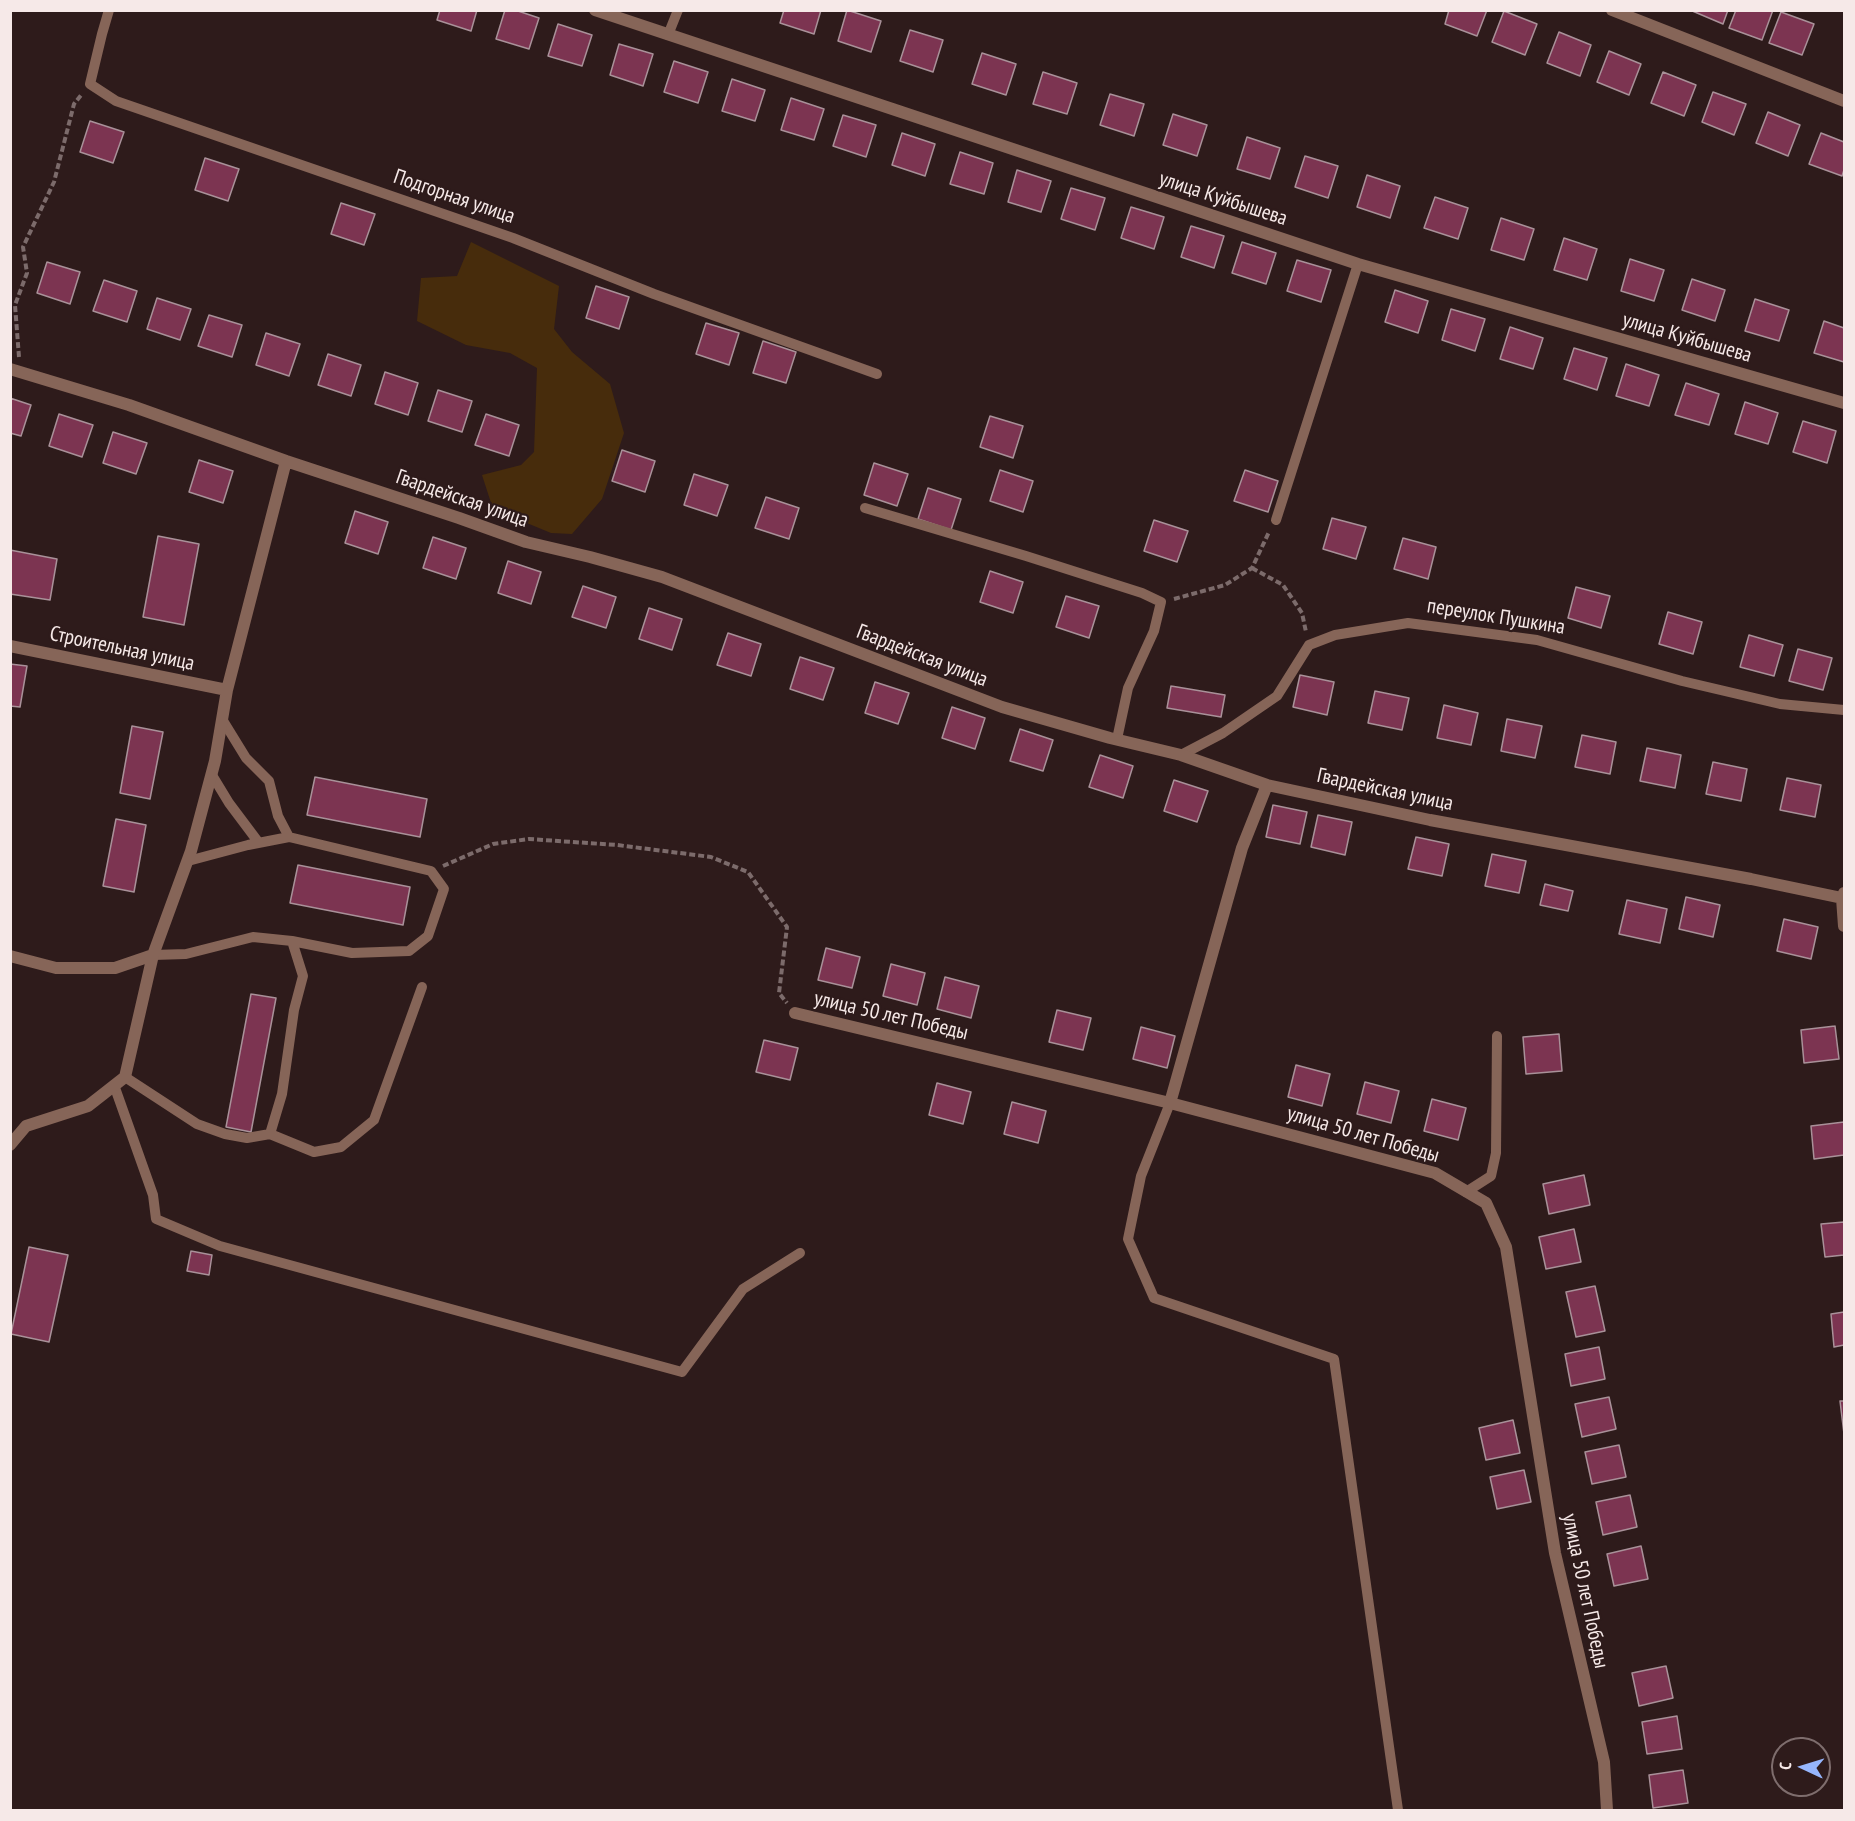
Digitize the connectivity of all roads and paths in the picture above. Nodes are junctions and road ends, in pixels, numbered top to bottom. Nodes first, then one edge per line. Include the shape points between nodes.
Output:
1 (109, 10) edge
2 (595, 10) edge
3 (678, 10) edge
4 (1612, 10) edge
5 (668, 34) junction
6 (90, 84) junction
7 (1845, 101) edge
8 (1358, 264) junction
9 (15, 371) edge
10 (877, 374) dead end
11 (1845, 403) edge
12 (286, 461) junction
13 (865, 508) dead end
14 (1276, 520) joint
15 (1252, 568) junction
16 (1161, 602) junction
17 (1309, 645) junction
18 (10, 646) edge
19 (227, 690) junction
20 (1845, 710) edge
21 (222, 719) junction
22 (1117, 739) junction
23 (1181, 755) junction
24 (212, 775) junction
25 (1267, 785) junction
26 (289, 837) junction
27 (259, 843) junction
28 (188, 861) junction
29 (431, 871) junction
30 (1843, 896) edge
31 (1845, 926) edge
32 (292, 941) junction
33 (153, 955) junction
34 (10, 956) edge
35 (422, 987) dead end
36 (795, 1013) joint
37 (1497, 1036) dead end
38 (124, 1077) junction
39 (114, 1085) junction
40 (1170, 1102) junction
41 (270, 1134) junction
42 (10, 1145) edge
43 (1466, 1192) junction
44 (800, 1253) dead end
45 (1398, 1810) edge
46 (1607, 1810) edge

1 - 6 lane
2 - 5 street, улица Куйбышева
3 - 5 lane
4 - 7 street
5 - 8 street, улица Куйбышева
6 - 9 path via 74,104 54,182 23,247 27,273 15,305
6 - 10 lane, Подгорная улица via 116,101 513,238 654,294
8 - 11 street, улица Куйбышева
8 - 14 lane
9 - 12 street, Гвардейская улица via 129,405
12 - 19 street
12 - 22 street, Гвардейская улица via 526,542 662,577 1002,707
13 - 16 lane
14 - 15 path
15 - 16 path via 1225,585
15 - 17 path via 1283,585 1302,613
16 - 22 lane via 1154,631 1128,688
17 - 20 lane, переулок Пушкина via 1335,635 1408,622 1537,640 1780,704
17 - 23 lane via 1276,696 1223,733
18 - 19 street, Строительная улица
19 - 21 street
21 - 24 street
21 - 26 lane via 246,758 269,781 278,816
22 - 23 street, Гвардейская улица
23 - 25 street, Гвардейская улица
24 - 27 lane
24 - 28 street
25 - 30 street, Гвардейская улица via 1430,820
25 - 40 street via 1242,848
26 - 27 lane
26 - 29 lane
27 - 28 lane
28 - 33 street
29 - 32 lane via 444,889 428,936 409,951 352,953
29 - 36 path via 494,844 529,839 711,857 748,872 787,927 779,993
30 - 31 street
32 - 33 lane via 253,937 186,954
32 - 41 lane via 303,976 282,1094
33 - 34 street via 115,968 56,968
33 - 38 street
35 - 41 lane via 374,1120 341,1147 314,1152
36 - 40 street, улица 50 лет Победы
37 - 43 lane via 1496,1153 1491,1176
38 - 39 street
38 - 41 lane via 197,1124 247,1138
39 - 42 street via 88,1106 26,1126
39 - 44 lane via 153,1195 156,1218 220,1246 682,1372 743,1289
40 - 43 street, улица 50 лет Победы via 1435,1173
40 - 45 lane via 1141,1176 1128,1239 1154,1298 1334,1359
43 - 46 street, улица 50 лет Победы via 1485,1203 1506,1247 1555,1553 1604,1762

